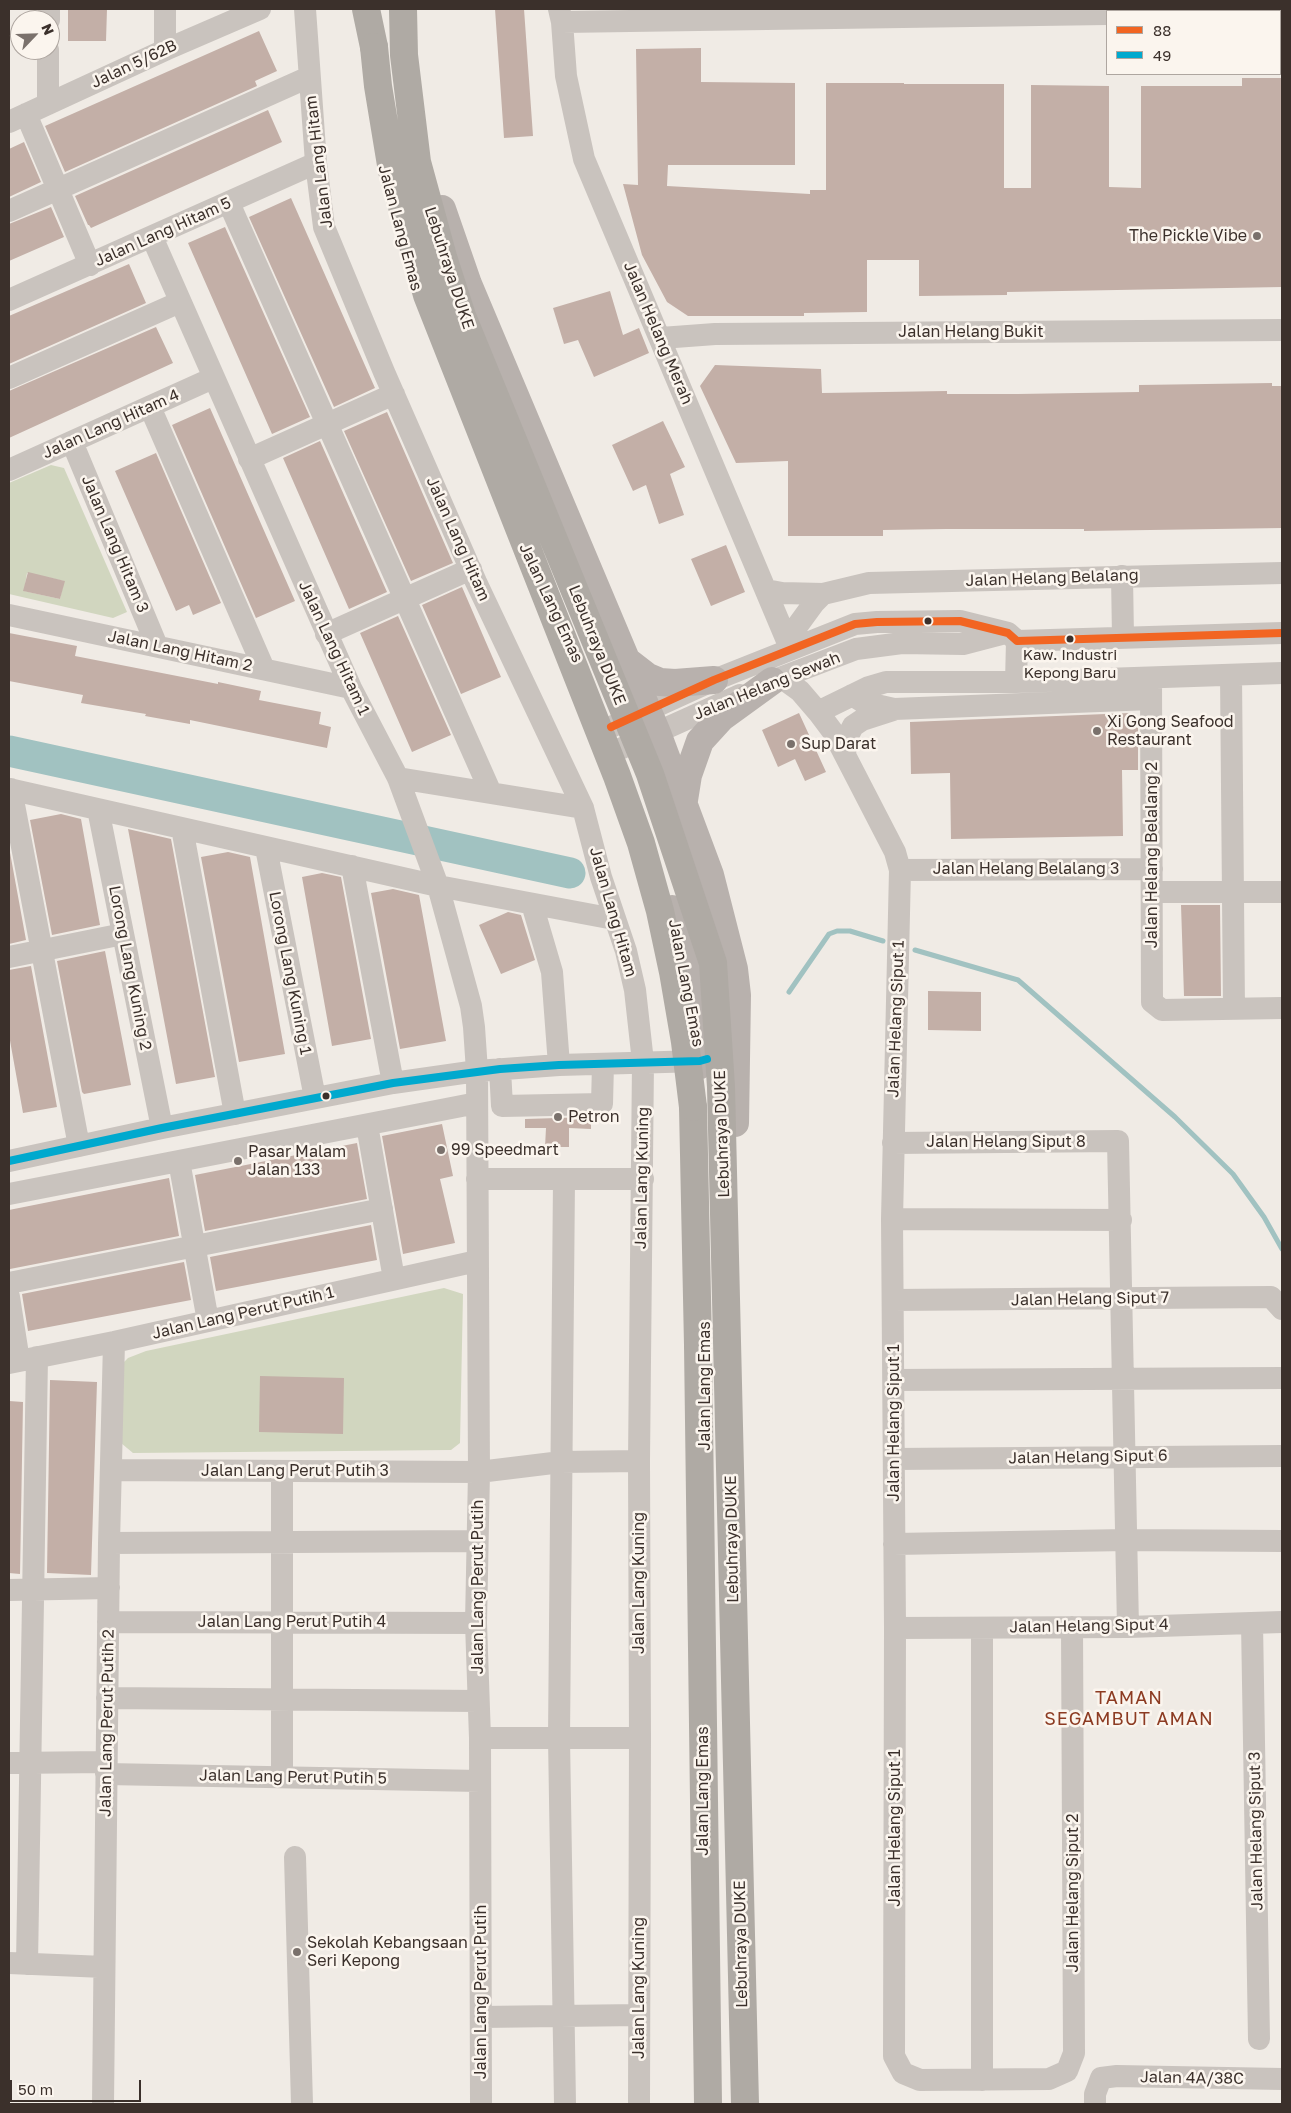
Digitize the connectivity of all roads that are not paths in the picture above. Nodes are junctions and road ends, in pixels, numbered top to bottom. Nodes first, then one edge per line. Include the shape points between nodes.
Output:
1 (166, 9) edge
2 (260, 9) edge
3 (305, 9) edge
4 (362, 9) edge
5 (366, 9) edge
6 (373, 9) edge
7 (403, 9) edge
8 (414, 9) edge
9 (1102, 12) edge
10 (560, 16) edge
11 (374, 47) junction
12 (165, 50) junction
13 (48, 60) edge
14 (309, 77) junction
15 (48, 104) junction
16 (17, 118) edge
17 (316, 164) junction
18 (58, 189) junction
19 (229, 203) junction
20 (9, 211) edge
21 (152, 237) junction
22 (90, 265) junction
23 (9, 300) edge
24 (180, 302) junction
25 (1282, 330) edge
26 (661, 338) junction
27 (9, 378) edge
28 (213, 378) junction
29 (394, 394) junction
30 (150, 406) junction
31 (327, 424) junction
32 (72, 442) junction
33 (249, 460) junction
34 (9, 470) edge
35 (471, 569) junction
36 (1282, 573) edge
37 (1122, 576) junction
38 (766, 590) junction
39 (823, 594) junction
40 (405, 599) junction
41 (9, 615) edge
42 (1282, 633) edge
43 (326, 634) junction
44 (1012, 637) junction
45 (1123, 637) junction
46 (789, 644) junction
47 (157, 646) junction
48 (626, 660) junction
49 (264, 669) junction
50 (1282, 673) edge
51 (1232, 675) junction
52 (777, 679) junction
53 (714, 680) junction
54 (1016, 682) junction
55 (350, 688) junction
56 (1151, 688) junction
57 (852, 695) junction
58 (894, 709) junction
59 (818, 712) junction
60 (653, 722) junction
61 (616, 738) junction
62 (845, 753) junction
63 (398, 778) junction
64 (10, 789) edge
65 (491, 793) junction
66 (684, 801) junction
67 (583, 808) junction
68 (98, 809) junction
69 (182, 828) junction
70 (266, 848) junction
71 (352, 866) junction
72 (1152, 869) junction
73 (900, 870) junction
74 (436, 880) junction
75 (1152, 892) junction
76 (1233, 892) junction
77 (1282, 892) edge
78 (532, 904) junction
79 (614, 919) junction
80 (720, 920) junction
81 (123, 934) junction
82 (42, 950) junction
83 (9, 957) edge
84 (1282, 1008) edge
85 (1234, 1009) junction
86 (700, 1061) junction
87 (643, 1062) junction
88 (603, 1064) junction
89 (559, 1065) junction
90 (500, 1069) junction
91 (476, 1071) junction
92 (393, 1083) junction
93 (314, 1098) junction
94 (477, 1103) junction
95 (235, 1114) junction
96 (367, 1125) junction
97 (162, 1128) junction
98 (893, 1142) junction
99 (79, 1146) junction
100 (9, 1161) edge
101 (179, 1161) junction
102 (643, 1179) junction
103 (477, 1180) junction
104 (564, 1180) junction
105 (9, 1194) edge
106 (382, 1210) junction
107 (892, 1219) junction
108 (1121, 1220) junction
109 (194, 1246) junction
110 (477, 1261) junction
111 (394, 1279) junction
112 (9, 1283) edge
113 (9, 1297) edge
114 (1121, 1299) junction
115 (893, 1300) junction
116 (1282, 1309) edge
117 (208, 1321) junction
118 (114, 1342) junction
119 (22, 1360) edge
120 (1122, 1378) junction
121 (1282, 1378) edge
122 (894, 1380) junction
123 (1126, 1456) junction
124 (1282, 1456) edge
125 (894, 1459) junction
126 (639, 1461) junction
127 (562, 1462) junction
128 (111, 1470) junction
129 (282, 1472) junction
130 (479, 1472) junction
131 (1127, 1540) junction
132 (477, 1541) junction
133 (1282, 1541) edge
134 (283, 1542) junction
135 (109, 1543) junction
136 (894, 1544) junction
137 (109, 1588) junction
138 (9, 1590) edge
139 (32, 1590) junction
140 (108, 1622) junction
141 (283, 1622) junction
142 (1282, 1622) edge
143 (476, 1623) junction
144 (1252, 1623) junction
145 (1128, 1627) junction
146 (895, 1628) junction
147 (982, 1628) junction
148 (1072, 1628) junction
149 (107, 1698) junction
150 (282, 1701) junction
151 (478, 1701) junction
152 (480, 1738) junction
153 (559, 1738) junction
154 (640, 1738) junction
155 (20, 1763) edge
156 (106, 1768) junction
157 (282, 1777) junction
158 (480, 1781) junction
159 (295, 1857) dead end
160 (18, 1963) edge
161 (104, 1967) junction
162 (639, 2015) junction
163 (564, 2016) junction
164 (481, 2018) junction
165 (1260, 2039) dead end
166 (982, 2080) junction
167 (1282, 2080) edge
168 (103, 2104) edge
169 (302, 2104) edge
170 (481, 2104) edge
171 (565, 2104) edge
172 (638, 2104) edge
173 (702, 2104) edge
174 (708, 2104) edge
175 (745, 2104) edge
176 (752, 2104) edge
177 (1095, 2104) edge

1 - 12 street
2 - 12 street, Jalan 5/62B
3 - 14 street, Jalan Lang Hitam
4 - 61 main road, Jalan Lang Emas via 385,183 424,315 568,644
5 - 11 highway
6 - 11 highway, Lebuhraya DUKE
7 - 175 highway, Lebuhraya DUKE, bridge via 404,55 417,162 462,316 650,774 713,963 721,1087
8 - 48 main road, Jalan Lang Emas via 418,96 427,153 444,219 468,284
9 - 10 street
10 - 26 street, Jalan Helang Merah via 566,76 584,159
11 - 174 highway, Lebuhraya DUKE, bridge via 392,171 427,295 641,843 660,911 685,1042 693,1107
12 - 15 street, Jalan 5/62B
13 - 15 street
14 - 17 street, Jalan Lang Hitam
14 - 18 street
15 - 16 street, Jalan 5/62B
16 - 18 street
17 - 19 street, Jalan Lang Hitam 5
17 - 29 street, Jalan Lang Hitam via 324,227
18 - 20 street
18 - 22 street
19 - 21 street, Jalan Lang Hitam 5
19 - 31 street
21 - 22 street, Jalan Lang Hitam 5
21 - 24 street, Jalan Lang Hitam 1
22 - 23 street, Jalan Lang Hitam 5
24 - 27 street
24 - 28 street, Jalan Lang Hitam 1
25 - 26 street, Jalan Helang Bukit via 715,334
26 - 38 street, Jalan Helang Merah
28 - 30 street, Jalan Lang Hitam 4
28 - 33 street, Jalan Lang Hitam 1
29 - 31 street
29 - 35 street, Jalan Lang Hitam
30 - 32 street, Jalan Lang Hitam 4
30 - 49 street
31 - 33 street
31 - 40 street
32 - 34 street, Jalan Lang Hitam 4
32 - 47 street, Jalan Lang Hitam 3
33 - 43 street, Jalan Lang Hitam 1
35 - 40 street
35 - 67 street, Jalan Lang Hitam
36 - 37 street, Jalan Helang Belalang
37 - 39 street, Jalan Helang Belalang via 869,583
37 - 45 street
38 - 39 street, Jalan Helang Belalang
38 - 46 street, Jalan Helang Merah
39 - 46 street
40 - 43 street
40 - 65 street
41 - 47 street, Jalan Lang Hitam 2
42 - 45 street, Jalan Helang Sewah
43 - 55 street, Jalan Lang Hitam 1
44 - 45 street, Jalan Helang Sewah
44 - 46 street, Jalan Helang Sewah via 960,621 877,622 855,624
44 - 52 street, Jalan Helang Sewah via 963,644 902,643 856,650
44 - 54 street
46 - 53 street, Jalan Helang Sewah
47 - 49 street, Jalan Lang Hitam 2
48 - 53 main road via 660,682
48 - 60 main road, Jalan Lang Emas
49 - 55 street, Jalan Lang Hitam 2
50 - 51 street
51 - 56 street
51 - 76 street
52 - 59 street, Jalan Helang Siput 1 via 800,691
52 - 60 street, Jalan Helang Sewah
52 - 66 main road via 721,718 700,741 688,775
53 - 60 street, Jalan Helang Sewah
54 - 56 street
54 - 57 street via 886,682
55 - 63 street, Jalan Lang Hitam 1
56 - 58 street
56 - 72 street, Jalan Helang Belalang 2
57 - 58 street via 864,702
57 - 59 street
58 - 62 street via 854,726 848,736
59 - 62 street, Jalan Helang Siput 1
60 - 61 street, Jalan Helang Sewah
60 - 66 main road, Jalan Lang Emas
61 - 86 main road, Jalan Lang Emas via 650,836 684,956
62 - 73 street, Jalan Helang Siput 1 via 895,852
63 - 65 street
63 - 74 street, Jalan Lang Hitam 1
64 - 68 street
64 - 82 street
65 - 67 street
66 - 80 main road, Jalan Lang Emas via 710,875
67 - 79 street, Jalan Lang Hitam
68 - 69 street
68 - 81 street, Lorong Lang Kuning 2
69 - 70 street
69 - 95 street
70 - 71 street
70 - 93 street, Lorong Lang Kuning 1
71 - 74 street
71 - 92 street
72 - 73 street, Jalan Helang Belalang 3
72 - 75 street, Jalan Helang Belalang 2
73 - 98 street, Jalan Helang Siput 1
74 - 78 street
74 - 91 street, Jalan Lang Hitam 1 via 471,1006
75 - 76 street
75 - 85 street, Jalan Helang Belalang 2 via 1152,1002 1162,1010
76 - 77 street
76 - 85 street
78 - 79 street
78 - 89 street via 552,972
79 - 87 street, Jalan Lang Hitam via 631,971
80 - 86 main road via 726,1035 722,1052
80 - 176 main road, Jalan Lang Emas via 738,995 734,1103 738,1459
81 - 82 street
81 - 97 street, Lorong Lang Kuning 2
82 - 83 street
82 - 99 street
84 - 85 street
86 - 87 street
86 - 173 main road, Jalan Lang Emas via 706,1232
87 - 88 street
87 - 102 street, Jalan Lang Kuning
88 - 89 street
88 - 90 street via 602,1104 502,1106
89 - 90 street
90 - 91 street
91 - 92 street
91 - 94 street, Jalan Lang Perut Putih
92 - 93 street
93 - 95 street
94 - 96 street
94 - 103 street, Jalan Lang Perut Putih
95 - 97 street
96 - 101 street
96 - 106 street
97 - 99 street
98 - 107 street, Jalan Helang Siput 1
98 - 108 street, Jalan Helang Siput 8 via 1118,1141
99 - 100 street
101 - 105 street
101 - 109 street
102 - 104 street
102 - 126 street, Jalan Lang Kuning
103 - 104 street
103 - 110 street, Jalan Lang Perut Putih
104 - 127 street
106 - 109 street
106 - 111 street
107 - 108 street
107 - 115 street, Jalan Helang Siput 1
108 - 114 street
109 - 112 street
109 - 117 street
110 - 111 street, Jalan Lang Perut Putih 1
110 - 130 street, Jalan Lang Perut Putih
111 - 117 street, Jalan Lang Perut Putih 1
113 - 119 street
114 - 115 street, Jalan Helang Siput 7
114 - 116 street, Jalan Helang Siput 7 via 1270,1297
114 - 120 street
115 - 122 street, Jalan Helang Siput 1
117 - 118 street, Jalan Lang Perut Putih 1
118 - 119 street, Jalan Lang Perut Putih 1
118 - 128 street, Jalan Lang Perut Putih 2
119 - 139 street
120 - 121 street
120 - 122 street
120 - 123 street
122 - 125 street, Jalan Helang Siput 1
123 - 124 street, Jalan Helang Siput 6
123 - 125 street, Jalan Helang Siput 6
123 - 131 street
125 - 136 street, Jalan Helang Siput 1
126 - 127 street, Jalan Lang Perut Putih 3
126 - 154 street, Jalan Lang Kuning
127 - 130 street, Jalan Lang Perut Putih 3
127 - 153 street
128 - 129 street, Jalan Lang Perut Putih 3
128 - 135 street, Jalan Lang Perut Putih 2
129 - 130 street, Jalan Lang Perut Putih 3
129 - 134 street
130 - 132 street, Jalan Lang Perut Putih
131 - 133 street
131 - 136 street
131 - 145 street
132 - 134 street
132 - 143 street, Jalan Lang Perut Putih
134 - 135 street
134 - 141 street
135 - 137 street, Jalan Lang Perut Putih 2
136 - 146 street, Jalan Helang Siput 1
137 - 139 street
137 - 140 street, Jalan Lang Perut Putih 2
138 - 139 street
139 - 155 street
140 - 141 street, Jalan Lang Perut Putih 4
140 - 149 street, Jalan Lang Perut Putih 2
141 - 143 street, Jalan Lang Perut Putih 4
141 - 150 street
142 - 144 street, Jalan Helang Siput 4
143 - 151 street, Jalan Lang Perut Putih
144 - 145 street, Jalan Helang Siput 4
144 - 165 street, Jalan Helang Siput 3
145 - 148 street, Jalan Helang Siput 4
146 - 147 street, Jalan Helang Siput 4
146 - 166 street, Jalan Helang Siput 1 via 894,2056 903,2073 920,2080
147 - 148 street, Jalan Helang Siput 4
147 - 166 street
148 - 166 street, Jalan Helang Siput 2 via 1074,2052 1067,2071 1049,2079
149 - 150 street
149 - 156 street, Jalan Lang Perut Putih 2
150 - 151 street
150 - 157 street
151 - 152 street, Jalan Lang Perut Putih
152 - 153 street
152 - 158 street, Jalan Lang Perut Putih
153 - 154 street
153 - 163 street
154 - 162 street, Jalan Lang Kuning
155 - 156 street, Jalan Lang Perut Putih 5
155 - 160 street
156 - 157 street, Jalan Lang Perut Putih 5
156 - 161 street, Jalan Lang Perut Putih 2
157 - 158 street, Jalan Lang Perut Putih 5
158 - 164 street, Jalan Lang Perut Putih
159 - 169 street
160 - 161 street
161 - 168 street, Jalan Lang Perut Putih 2
162 - 163 street
162 - 172 street, Jalan Lang Kuning
163 - 164 street
163 - 171 street
164 - 170 street, Jalan Lang Perut Putih
167 - 177 street, Jalan 4A/38C via 1117,2076 1102,2078 1095,2094

